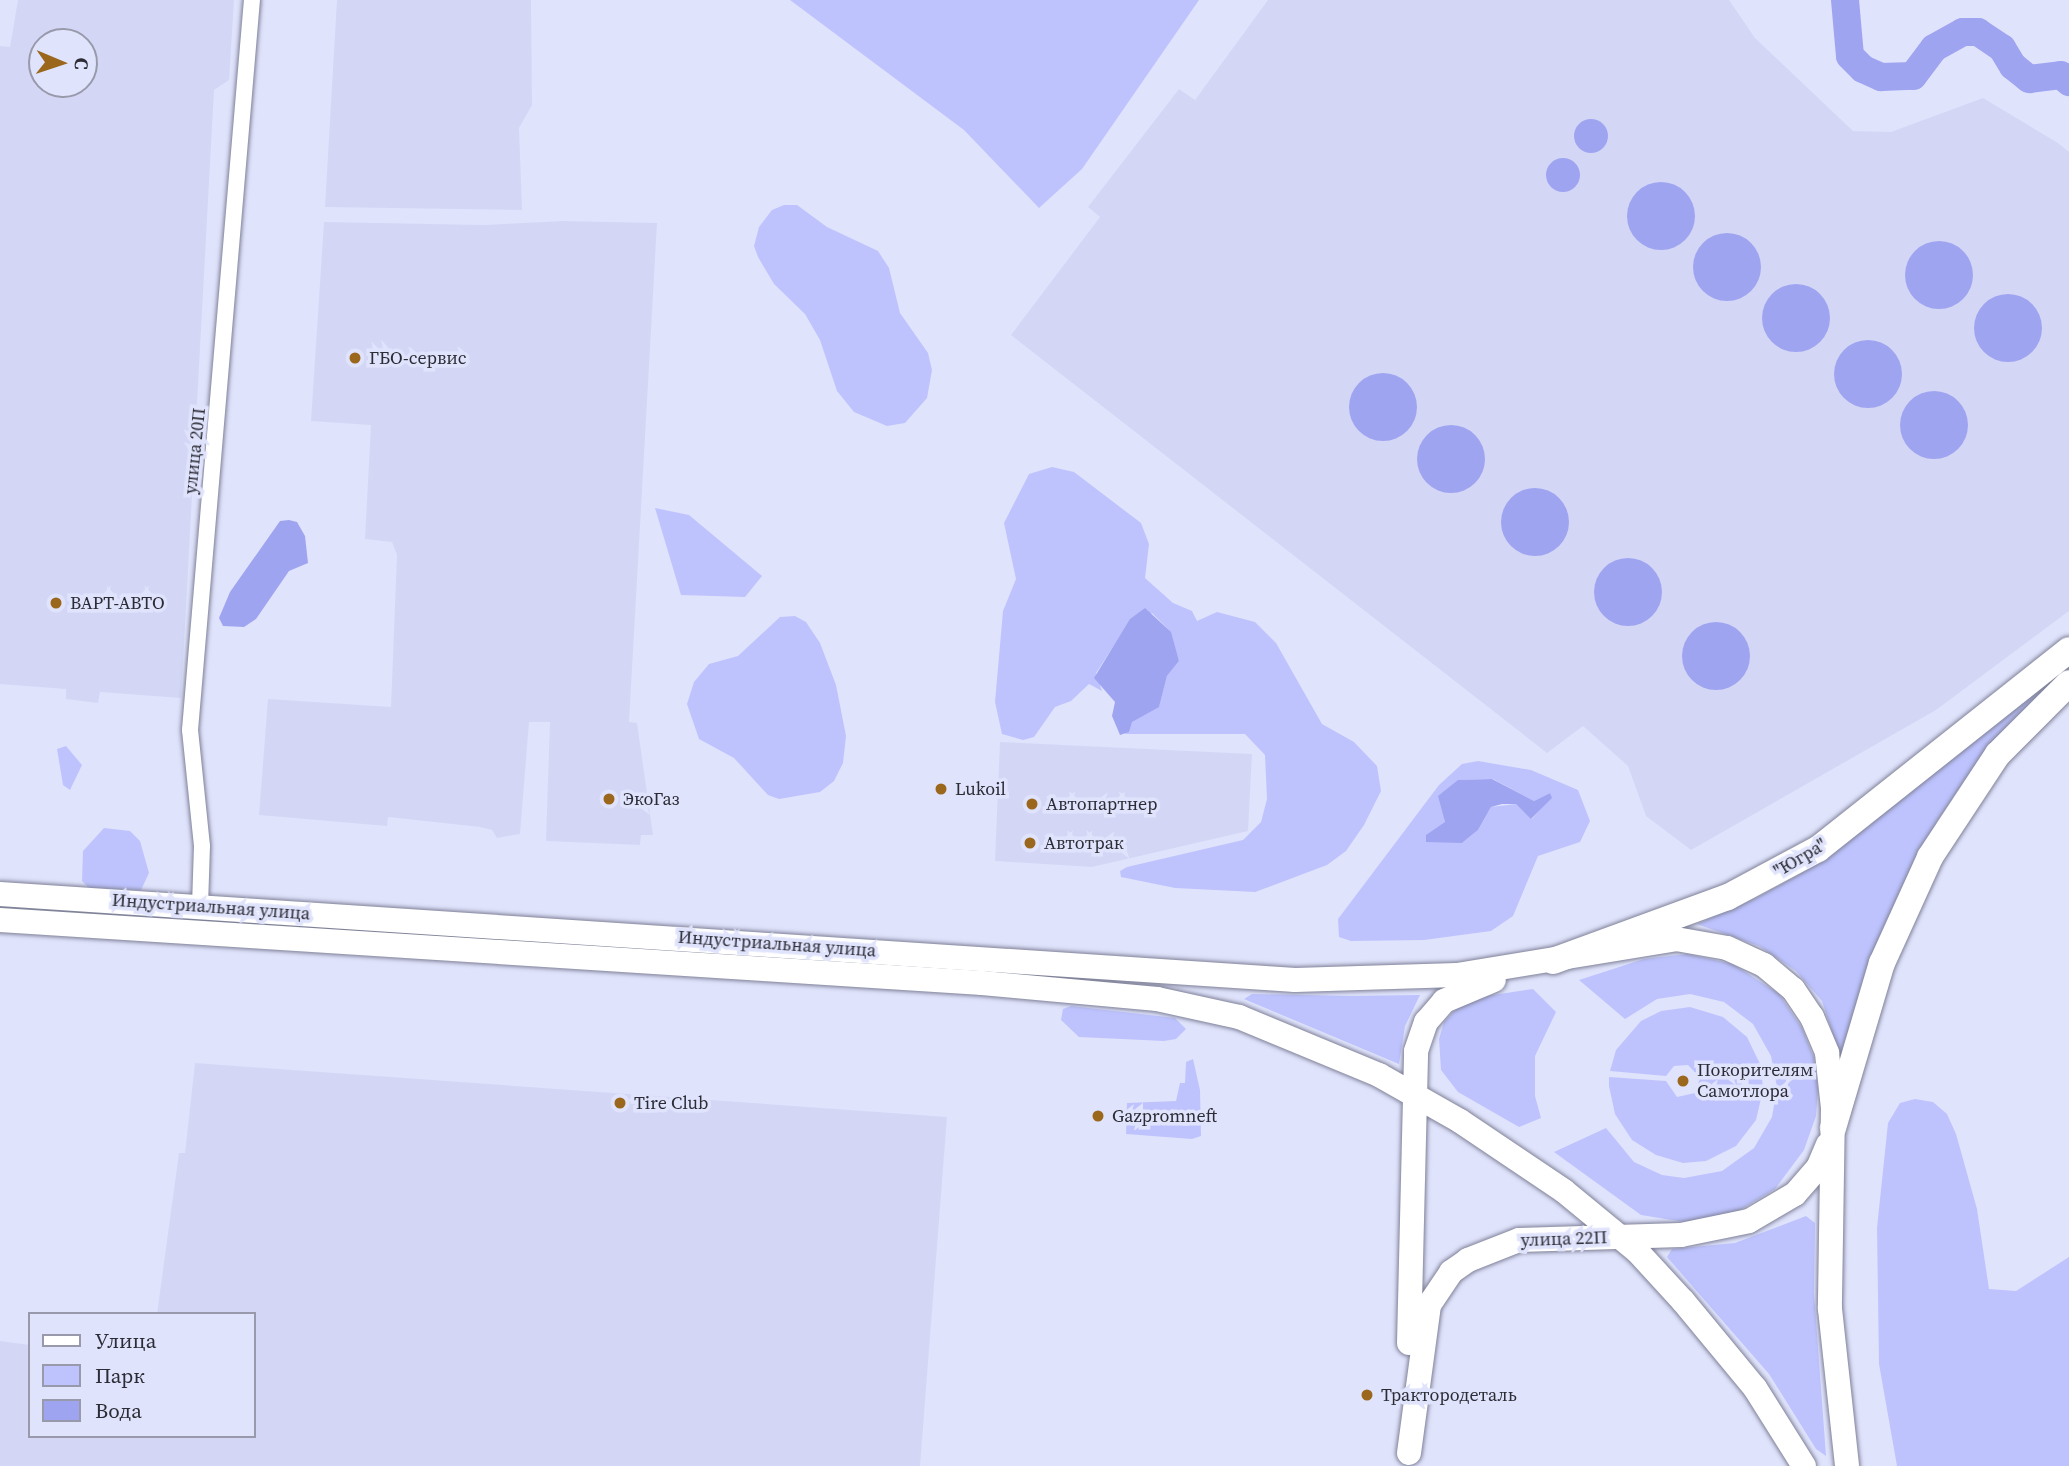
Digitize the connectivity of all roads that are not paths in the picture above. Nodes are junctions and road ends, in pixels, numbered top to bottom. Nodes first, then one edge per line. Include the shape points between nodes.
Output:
1 (252, 0) edge
2 (2069, 650) edge
3 (2069, 683) edge
4 (0, 894) edge
5 (200, 906) junction
6 (0, 920) edge
7 (1553, 961) junction
8 (1415, 1095) junction
9 (1833, 1128) junction
10 (1621, 1237) junction
11 (1408, 1459) edge
12 (1804, 1466) edge
13 (1847, 1466) edge

1 - 5 street, улица 20П via 191,716 192,772 202,845
2 - 7 highway, "Югра" via 1808,855 1728,897
3 - 9 highway via 1998,754 1930,857 1882,963
4 - 5 main road, Индустриальная улица
5 - 7 main road, Индустриальная улица via 1295,980 1428,978
6 - 8 main road, Индустриальная улица via 706,963 1157,999 1268,1027
7 - 8 main road, улица 22П via 1444,1001 1420,1035
7 - 9 main road via 1676,940 1708,943 1746,955 1778,975 1804,1003 1824,1044
8 - 10 main road, Индустриальная улица via 1525,1164
8 - 11 main road, улица 22П
9 - 10 main road, улица 22П via 1811,1177 1764,1215 1703,1233
9 - 13 main road via 1830,1309
10 - 11 main road, улица 22П via 1512,1241 1485,1250 1451,1272 1429,1305
10 - 12 main road, Индустриальная улица via 1711,1333 1755,1388

